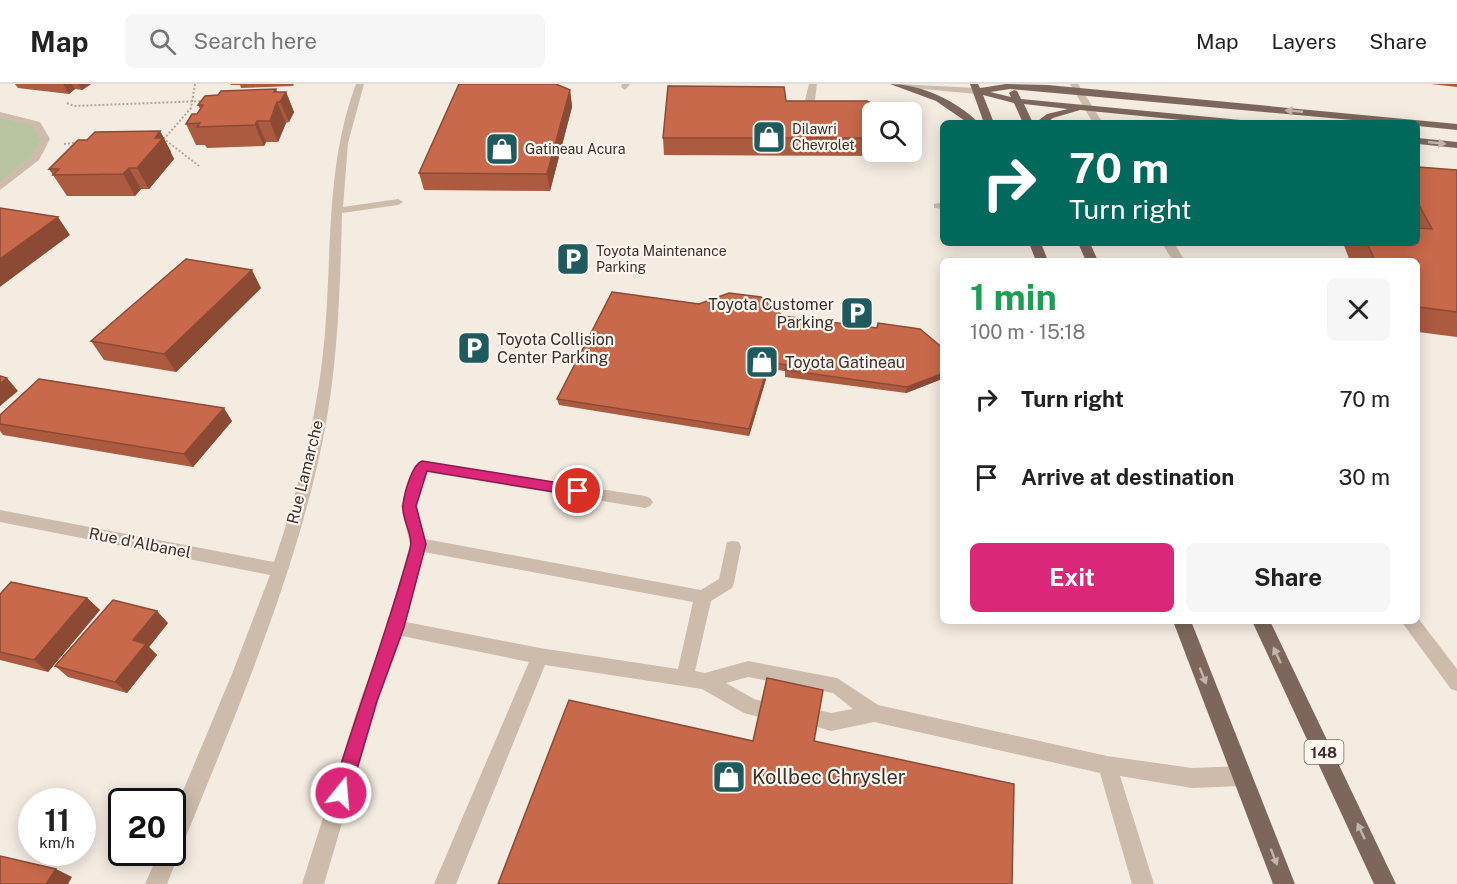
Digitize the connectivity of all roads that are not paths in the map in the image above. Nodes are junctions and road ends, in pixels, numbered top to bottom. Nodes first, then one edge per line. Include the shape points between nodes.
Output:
1 (360, 84) edge
2 (813, 84) edge
3 (894, 84) edge
4 (902, 84) edge
5 (1010, 85) edge
6 (1076, 87) edge
7 (976, 88) edge
8 (810, 100) edge
9 (1017, 101) junction
10 (1090, 108) junction
11 (0, 115) edge
12 (970, 120) edge
13 (988, 120) edge
14 (1026, 120) edge
15 (1044, 120) edge
16 (1096, 120) edge
17 (1211, 120) edge
18 (1390, 120) edge
19 (1420, 123) edge
20 (1457, 127) edge
21 (1420, 141) edge
22 (1457, 145) edge
23 (0, 187) edge
24 (398, 202) dead end
25 (337, 211) junction
26 (645, 502) dead end
27 (0, 516) edge
28 (418, 544) junction
29 (733, 547) dead end
30 (279, 570) junction
31 (703, 597) junction
32 (1183, 624) edge
33 (1262, 624) edge
34 (1412, 624) edge
35 (396, 627) junction
36 (540, 656) junction
37 (685, 678) junction
38 (705, 681) junction
39 (1457, 683) edge
40 (763, 709) edge
41 (874, 713) junction
42 (818, 719) edge
43 (1107, 765) junction
44 (1242, 776) junction
45 (186, 808) edge
46 (163, 866) edge
47 (156, 884) edge
48 (313, 884) edge
49 (445, 884) edge
50 (1143, 884) edge
51 (1284, 884) edge
52 (1385, 884) edge

1 - 25 street, Rue Lamarche via 341,146
2 - 8 street
3 - 12 main road via 939,99
4 - 7 street
5 - 6 main road
5 - 7 main road
5 - 9 main road
6 - 10 street
18 -> 6 main road
7 - 9 main road
7 - 13 main road
9 - 10 main road
9 - 14 main road
10 - 15 main road
10 - 16 street
10 - 17 main road
11 - 23 street via 37,124 45,140 23,171
20 -> 19 main road
21 -> 22 main road
24 - 25 street
25 - 30 street, Rue Lamarche via 326,384 311,458
26 - 28 street via 422,466 409,506
27 - 30 street, Rue d'Albanel
28 - 31 street
28 - 35 street
29 - 31 street via 726,583
30 - 45 street, Rue Lamarche via 255,641
31 - 37 street
32 -> 44 main road
52 -> 33 main road, 148
34 - 39 street
35 - 36 street
35 - 48 street
36 - 37 street
36 - 49 street
37 - 38 street
38 - 40 street
38 - 41 street via 748,669 759,671 837,686
41 - 42 street via 831,722
41 - 43 street
43 - 44 street via 1192,778
43 - 50 street
44 -> 51 main road
46 - 47 street

